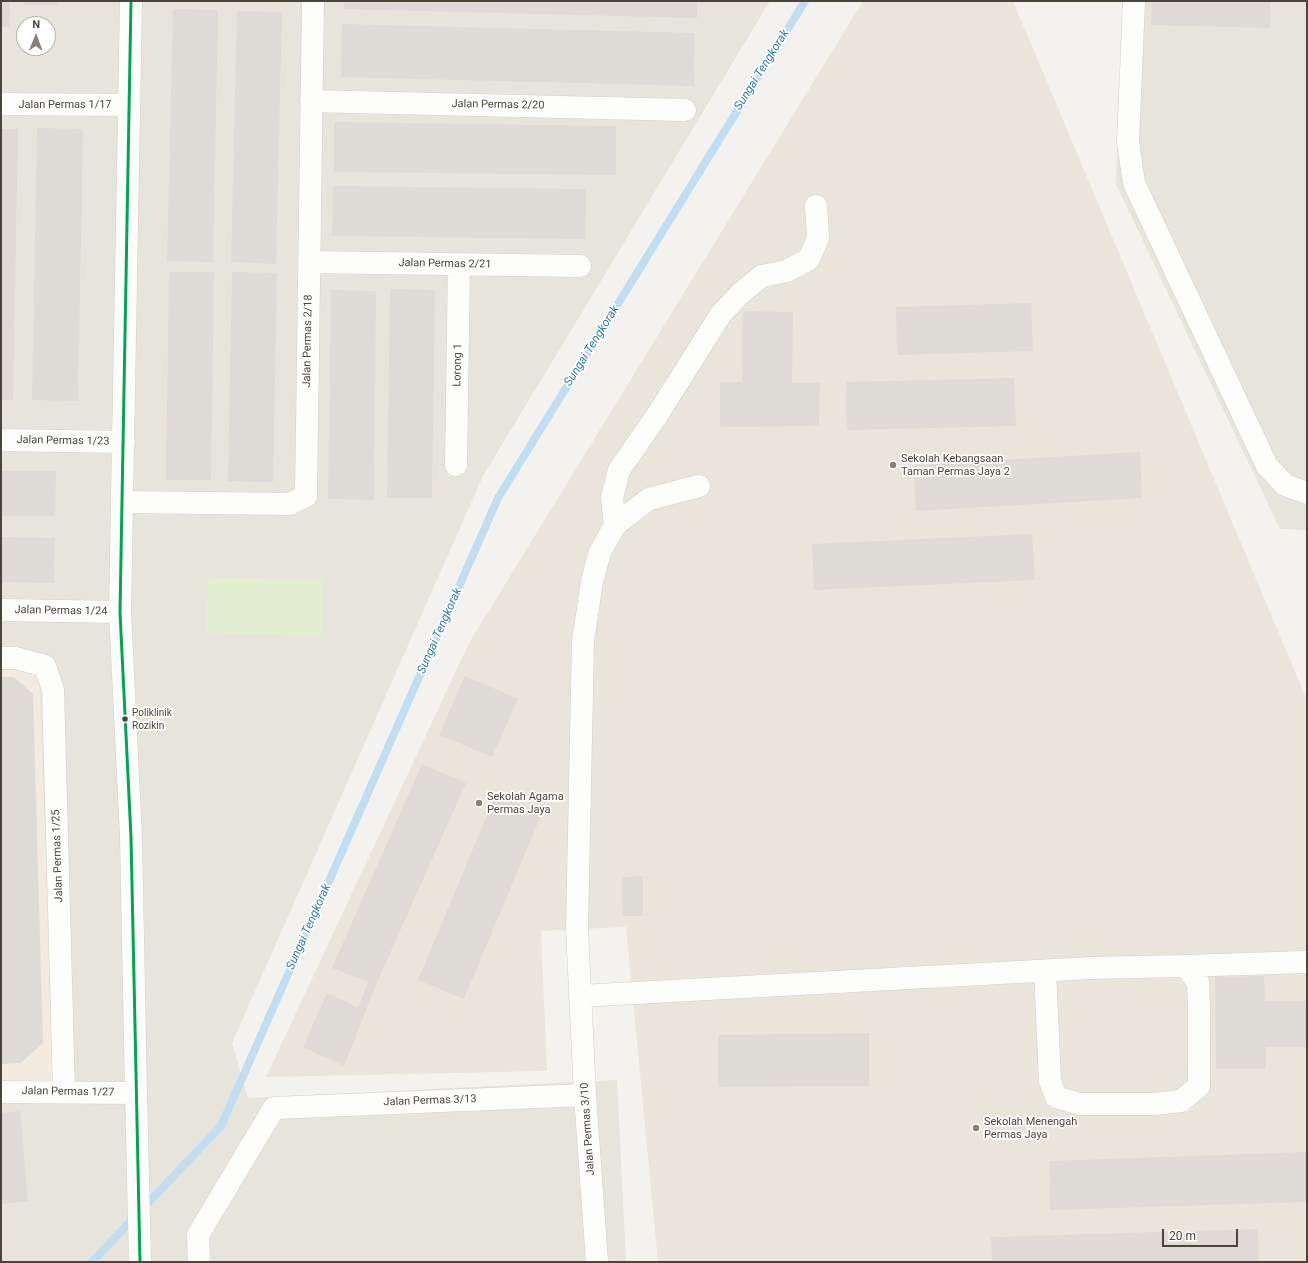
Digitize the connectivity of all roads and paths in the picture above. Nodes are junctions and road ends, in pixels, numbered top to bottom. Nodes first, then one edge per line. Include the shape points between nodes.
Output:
1 (131, 1) edge
2 (312, 1) edge
3 (1134, 1) edge
4 (311, 101) junction
5 (1, 104) edge
6 (129, 105) junction
7 (685, 110) dead end
8 (816, 206) dead end
9 (309, 262) junction
10 (459, 264) junction
11 (580, 266) dead end
12 (1, 440) edge
13 (124, 442) junction
14 (456, 465) dead end
15 (699, 486) dead end
16 (1307, 493) edge
17 (123, 502) junction
18 (615, 525) junction
19 (1, 610) edge
20 (120, 612) junction
21 (1, 658) edge
22 (1305, 962) dead end
23 (1185, 966) junction
24 (1045, 971) junction
25 (580, 996) junction
26 (1, 1092) edge
27 (64, 1092) junction
28 (136, 1093) junction
29 (585, 1095) junction
30 (140, 1262) edge
31 (199, 1262) edge
32 (596, 1262) edge

1 - 6 street
2 - 4 street, Jalan Permas 2/18
3 - 16 street via 1128,142 1134,183 1267,466 1285,485
4 - 7 street, Jalan Permas 2/20
4 - 9 street, Jalan Permas 2/18
5 - 6 street, Jalan Permas 1/17
6 - 13 street
8 - 18 street via 818,238 809,259 787,271 762,276 740,293 722,314 619,470 612,498
9 - 10 street, Jalan Permas 2/21
9 - 17 street, Jalan Permas 2/18 via 306,496 290,504
10 - 11 street, Jalan Permas 2/21
10 - 14 street, Lorong 1
12 - 13 street, Jalan Permas 1/23
13 - 17 street
15 - 18 street via 649,499
17 - 20 street
18 - 25 street, Jalan Permas 3/10 via 600,552 592,581 583,642 577,929
19 - 20 street, Jalan Permas 1/24
20 - 28 street via 131,837
21 - 27 street, Jalan Permas 1/25 via 16,658 45,666 53,690
22 - 23 street
23 - 24 street
23 - 24 street via 1198,982 1199,1086 1181,1101 1154,1104 1080,1104 1056,1097 1050,1081
24 - 25 street
25 - 29 street, Jalan Permas 3/10
26 - 27 street, Jalan Permas 1/27
27 - 28 street, Jalan Permas 1/27
28 - 30 street
29 - 31 street, Jalan Permas 3/13 via 274,1108 198,1235
29 - 32 street, Jalan Permas 3/10

